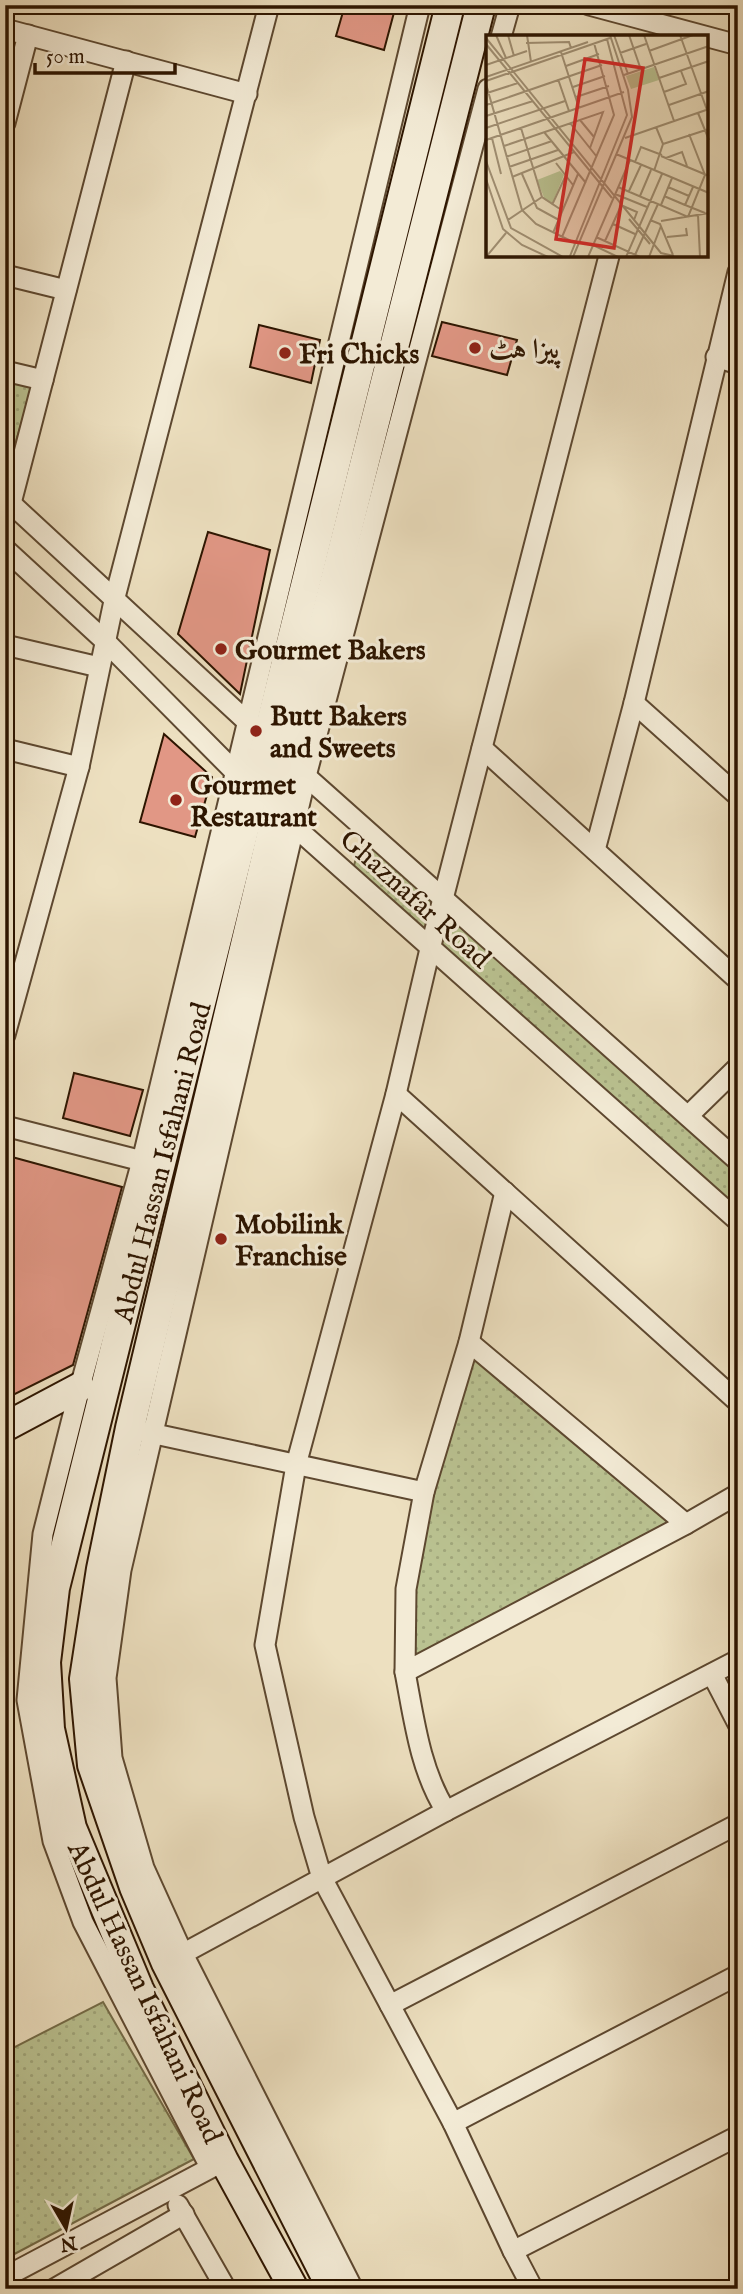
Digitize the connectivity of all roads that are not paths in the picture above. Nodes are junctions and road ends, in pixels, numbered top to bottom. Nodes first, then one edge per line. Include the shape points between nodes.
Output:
1 (269, 5) edge
2 (420, 5) edge
3 (450, 5) edge
4 (481, 5) edge
5 (510, 5) edge
6 (589, 5) edge
7 (5, 29) edge
8 (668, 32) edge
9 (28, 35) junction
10 (502, 35) edge
11 (708, 39) edge
12 (738, 45) edge
13 (126, 61) junction
14 (247, 93) junction
15 (486, 96) edge
16 (5, 123) edge
17 (608, 257) edge
18 (738, 272) edge
19 (5, 275) edge
20 (66, 290) junction
21 (716, 357) junction
22 (738, 364) edge
23 (5, 371) edge
24 (43, 380) junction
25 (8, 501) edge
26 (5, 549) edge
27 (114, 601) junction
28 (105, 641) junction
29 (5, 645) edge
30 (99, 667) junction
31 (634, 704) junction
32 (257, 731) junction
33 (482, 748) junction
34 (5, 749) edge
35 (79, 767) junction
36 (297, 768) junction
37 (245, 782) junction
38 (738, 796) edge
39 (286, 818) junction
40 (595, 850) junction
41 (444, 898) junction
42 (430, 949) junction
43 (738, 980) edge
44 (5, 1035) edge
45 (738, 1067) edge
46 (396, 1094) junction
47 (688, 1116) junction
48 (5, 1126) edge
49 (738, 1161) edge
50 (151, 1163) junction
51 (505, 1192) junction
52 (738, 1221) edge
53 (469, 1342) junction
54 (80, 1387) junction
55 (738, 1402) edge
56 (5, 1427) edge
57 (142, 1431) junction
58 (296, 1465) junction
59 (424, 1492) junction
60 (738, 1494) edge
61 (687, 1524) junction
62 (738, 1660) edge
63 (405, 1672) junction
64 (712, 1674) junction
65 (738, 1724) edge
66 (446, 1811) junction
67 (738, 1824) edge
68 (322, 1878) junction
69 (174, 1958) junction
70 (738, 1975) edge
71 (390, 2005) junction
72 (453, 2123) junction
73 (738, 2136) edge
74 (217, 2164) junction
75 (170, 2190) junction
76 (184, 2214) junction
77 (513, 2251) junction
78 (5, 2277) edge
79 (54, 2289) edge
80 (226, 2289) edge
81 (294, 2289) edge
82 (332, 2289) edge
83 (354, 2289) edge
84 (533, 2289) edge

1 - 14 street
2 - 32 street
3 - 32 main road, Abdul Hassan Isfahani Road
4 - 36 main road, Abdul Hassan Isfahani Road
5 - 10 street
6 - 8 street
7 - 9 street
9 - 13 street
9 - 16 street
11 - 12 street
13 - 14 street
13 - 20 street
14 - 27 street
15 - 36 street
17 - 33 street
18 - 21 street
19 - 20 street
20 - 24 street
21 - 22 street
21 - 31 street
23 - 24 street
24 - 25 street
25 - 27 street, Ghaznafar Road
26 - 28 street, Ghaznafar Road
27 - 28 street
27 - 32 street, Ghaznafar Road
28 - 30 street
28 - 37 street, Ghaznafar Road
29 - 30 street
30 - 35 street
31 - 38 street
31 - 40 street
32 - 36 street, Ghaznafar Road
32 - 37 main road, Abdul Hassan Isfahani Road
33 - 40 street
33 - 41 street
34 - 35 street
35 - 44 street
36 - 39 main road, Abdul Hassan Isfahani Road
36 - 41 street, Ghaznafar Road
37 - 39 street, Ghaznafar Road
37 - 50 main road, Abdul Hassan Isfahani Road
39 - 42 street, Ghaznafar Road
39 - 57 main road, Abdul Hassan Isfahani Road
40 - 43 street
41 - 42 street
41 - 47 street, Ghaznafar Road
42 - 46 street
42 - 52 street, Ghaznafar Road
45 - 47 street
46 - 51 street
46 - 58 street
47 - 49 street, Ghaznafar Road
48 - 50 street
50 - 54 street
50 - 74 main road, Abdul Hassan Isfahani Road via 55,1588 46,1662 49,1716 72,1828
51 - 53 street
51 - 55 street
53 - 59 street
53 - 61 street
54 - 56 main road
54 - 74 street via 43,1534 27,1700 53,1841 83,1922
57 - 58 street
57 - 69 main road, Abdul Hassan Isfahani Road via 101,1569 83,1679 92,1765 134,1887
58 - 59 street
58 - 68 street via 265,1645
59 - 63 street via 406,1589
60 - 61 street
61 - 63 street
62 - 64 street
63 - 66 street via 420,1746 436,1796
64 - 65 street
64 - 66 street
66 - 68 street
67 - 71 street
68 - 69 street
68 - 71 street
69 - 82 main road, Abdul Hassan Isfahani Road
69 - 83 street
70 - 72 street
71 - 72 street
72 - 77 street
73 - 77 street
74 - 75 street
74 - 81 main road, Abdul Hassan Isfahani Road
75 - 76 street
75 - 78 street
76 - 79 street
76 - 80 street
77 - 84 street

